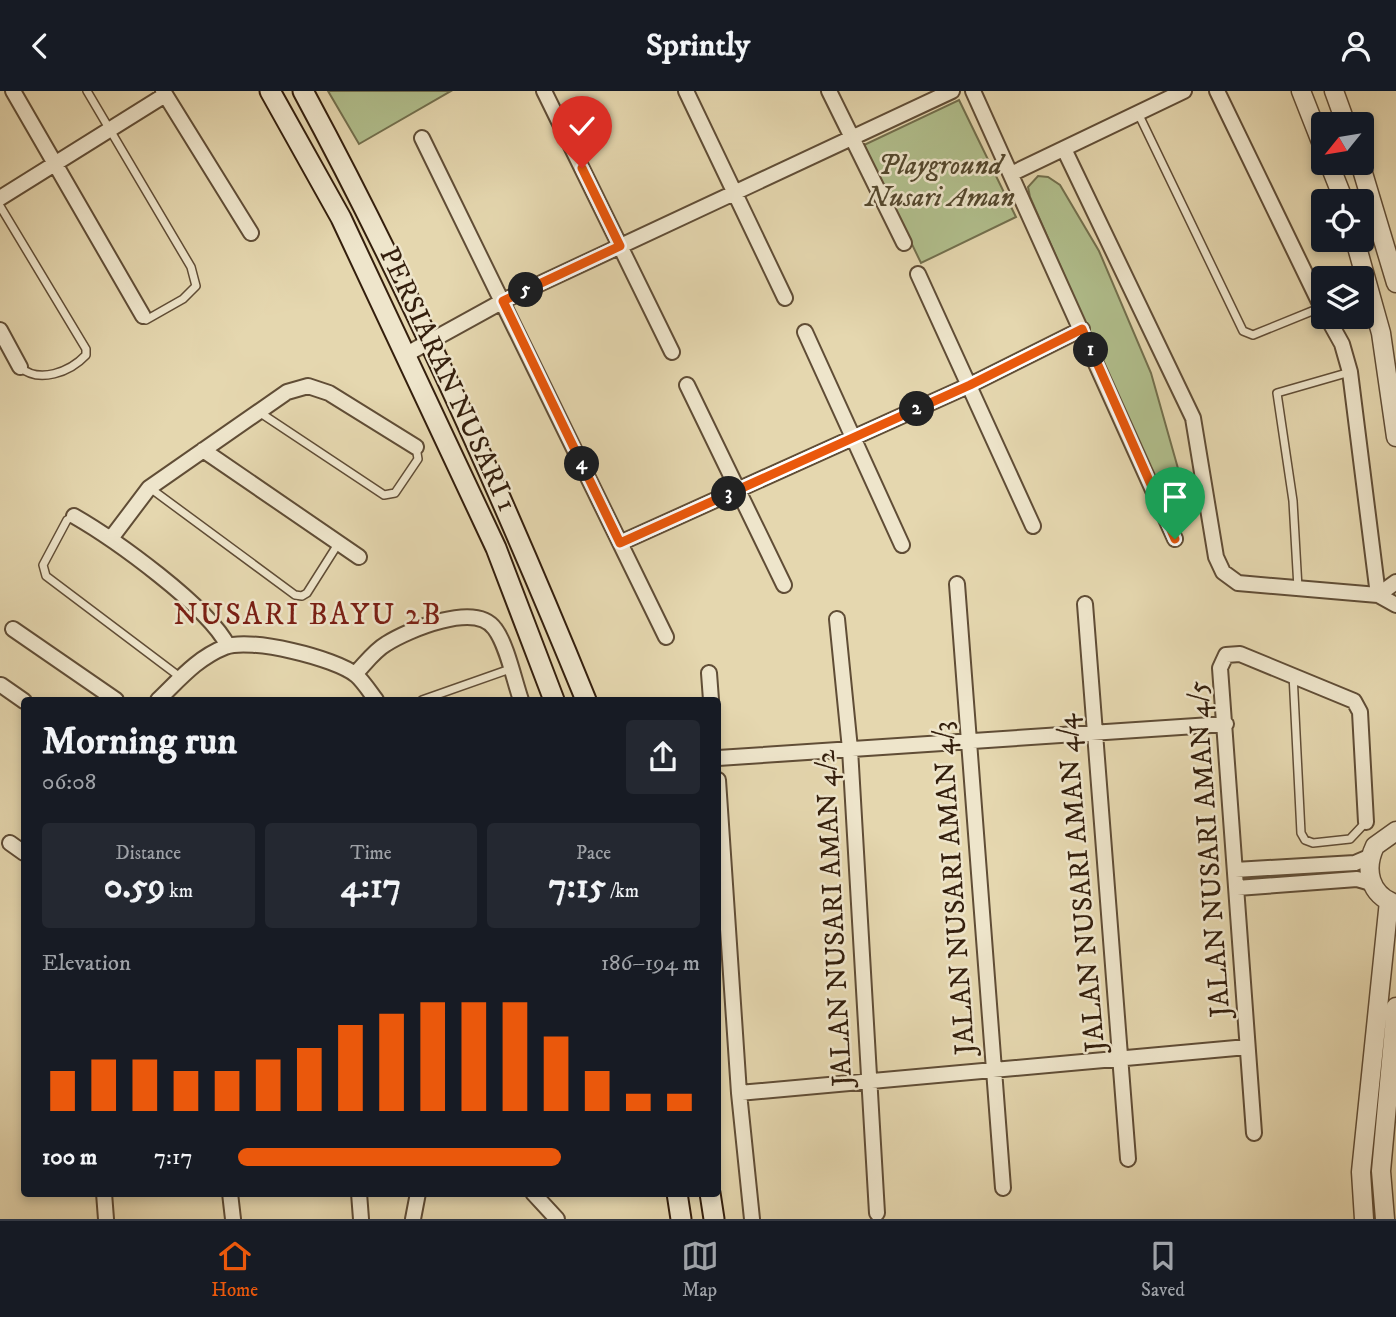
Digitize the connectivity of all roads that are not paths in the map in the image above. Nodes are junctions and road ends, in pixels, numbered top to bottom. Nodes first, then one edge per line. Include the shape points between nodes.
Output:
1 (13, 91) edge
2 (87, 91) edge
3 (270, 91) edge
4 (303, 91) edge
5 (544, 91) edge
6 (686, 91) edge
7 (829, 91) edge
8 (951, 91) edge
9 (973, 91) edge
10 (1184, 91) edge
11 (1217, 91) edge
12 (1301, 91) edge
13 (1334, 91) edge
14 (164, 93) edge
15 (1138, 112) junction
16 (1342, 112) edge
17 (1311, 116) edge
18 (110, 128) junction
19 (851, 137) junction
20 (422, 138) dead end
21 (1063, 149) junction
22 (53, 164) junction
23 (1011, 174) junction
24 (1364, 175) edge
25 (735, 191) junction
26 (0, 198) edge
27 (0, 206) edge
28 (251, 233) dead end
29 (904, 243) dead end
30 (620, 246) junction
31 (1358, 252) edge
32 (918, 274) dead end
33 (1396, 283) edge
34 (1311, 284) edge
35 (785, 298) dead end
36 (503, 301) junction
37 (1311, 315) edge
38 (142, 316) joint
39 (1082, 329) junction
40 (1334, 329) edge
41 (0, 330) edge
42 (804, 332) dead end
43 (432, 341) junction
44 (671, 352) dead end
45 (405, 355) junction
46 (20, 367) joint
47 (1350, 372) junction
48 (970, 385) junction
49 (687, 386) dead end
50 (258, 412) junction
51 (1396, 437) edge
52 (852, 438) junction
53 (416, 447) joint
54 (203, 450) junction
55 (149, 488) junction
56 (738, 490) junction
57 (74, 516) joint
58 (1033, 526) dead end
59 (111, 537) junction
60 (1175, 539) dead end
61 (620, 543) junction
62 (338, 544) junction
63 (902, 545) dead end
64 (359, 557) dead end
65 (1396, 582) edge
66 (784, 585) dead end
67 (957, 585) dead end
68 (1298, 588) junction
69 (1378, 595) junction
70 (1085, 604) dead end
71 (1396, 605) edge
72 (837, 619) dead end
73 (13, 629) dead end
74 (666, 637) dead end
75 (228, 646) junction
76 (510, 669) junction
77 (709, 673) dead end
78 (355, 674) junction
79 (1293, 674) junction
80 (180, 677) junction
81 (1, 685) edge
82 (112, 697) edge
83 (161, 697) edge
84 (374, 697) edge
85 (431, 697) edge
86 (520, 697) edge
87 (553, 697) edge
88 (585, 697) edge
89 (711, 697) edge
90 (21, 699) edge
91 (1226, 724) junction
92 (1094, 733) junction
93 (968, 741) junction
94 (850, 749) junction
95 (721, 758) edge
96 (1366, 822) joint
97 (1396, 831) edge
98 (10, 843) dead end
99 (21, 851) edge
100 (1369, 857) junction
101 (1236, 870) junction
102 (721, 879) edge
103 (1371, 883) junction
104 (1237, 888) junction
105 (1392, 902) edge
106 (722, 912) edge
107 (723, 931) edge
108 (1396, 1007) edge
109 (1247, 1047) junction
110 (1120, 1059) junction
111 (992, 1071) junction
112 (868, 1082) junction
113 (739, 1093) junction
114 (1254, 1133) dead end
115 (1128, 1159) dead end
116 (1003, 1188) dead end
117 (104, 1197) edge
118 (230, 1197) edge
119 (359, 1197) edge
120 (417, 1197) edge
121 (678, 1197) edge
122 (711, 1197) edge
123 (547, 1200) edge
124 (877, 1213) dead end
125 (106, 1219) edge
126 (233, 1219) edge
127 (361, 1219) edge
128 (413, 1219) edge
129 (557, 1219) edge
130 (681, 1219) edge
131 (714, 1219) edge
132 (752, 1219) edge
133 (1364, 1219) edge
134 (1385, 1219) edge

1 - 22 street
2 - 18 lane
3 - 45 main road, PERSIARAN NUSARI 1 via 341,218
4 - 43 main road, PERSIARAN NUSARI 1
5 - 30 street
6 - 25 street
7 - 19 street
8 - 19 street
9 - 23 street
10 - 15 street
11 - 34 street
12 - 17 street
13 - 16 street
14 - 18 street
14 - 28 street
15 - 21 street
15 - 37 lane via 1242,331 1253,335
18 - 22 street
18 - 38 lane via 191,267 196,286 168,309 145,320
19 - 25 street
19 - 29 street
20 - 36 street
21 - 23 street
21 - 68 street via 1194,418 1216,557 1223,572 1238,583
22 - 26 street
22 - 38 street
23 - 39 street
24 - 33 street
25 - 30 street
25 - 35 street
27 - 46 lane via 86,349 81,361 50,375 40,377
30 - 36 street
30 - 44 street
31 - 51 street via 1381,333
32 - 48 street
36 - 43 street
36 - 61 street
39 - 48 street
39 - 60 street
40 - 47 street
41 - 46 street
42 - 52 street
43 - 45 street
43 - 88 main road, PERSIARAN NUSARI 1
45 - 87 main road, PERSIARAN NUSARI 1 via 496,548
47 - 68 lane via 1282,389 1276,398 1293,501
47 - 69 street
48 - 52 street
48 - 58 street
49 - 56 street
50 - 53 street via 287,392 308,386 329,393
50 - 53 lane via 384,495 395,493 418,459
50 - 54 street
52 - 56 street
52 - 63 street
54 - 55 street
54 - 62 street
55 - 59 street
55 - 62 lane via 295,595 307,593
56 - 61 street
56 - 66 street
57 - 59 street
57 - 80 lane via 67,520 43,565 46,576
59 - 75 street via 215,625
61 - 74 street
62 - 64 street
65 - 69 street
67 - 93 street, JALAN NUSARI AMAN 4/3
68 - 69 street
69 - 71 street
70 - 92 street, JALAN NUSARI AMAN 4/4
72 - 94 street, JALAN NUSARI AMAN 4/2
73 - 82 street
75 - 78 street via 294,650
75 - 80 street
76 - 78 street via 495,628 479,617 460,617 416,628 384,645
76 - 85 lane
76 - 86 street
77 - 89 street
78 - 84 street
79 - 91 street, JALAN NUSARI AMAN 4/5 via 1240,654 1226,655 1220,668
79 - 96 street, JALAN NUSARI AMAN 4/5 via 1349,697 1358,706
79 - 96 lane via 1301,833 1313,843 1350,839
80 - 83 street
81 - 90 street
91 - 92 street
91 - 101 street, JALAN NUSARI AMAN 4/5
92 - 93 street
92 - 110 street, JALAN NUSARI AMAN 4/4
93 - 94 street
93 - 111 street, JALAN NUSARI AMAN 4/3
94 - 95 street
94 - 112 street, JALAN NUSARI AMAN 4/2
97 - 100 street via 1384,837
98 - 99 street
100 - 101 street via 1355,863
100 - 103 street
101 - 104 street, JALAN NUSARI AMAN 4/5
102 - 106 street
103 - 104 street via 1357,879
103 - 105 street
104 - 109 street, JALAN NUSARI AMAN 4/5
105 - 133 street via 1361,1172
106 - 107 street
107 - 113 street
108 - 134 street via 1381,1171
109 - 110 street
109 - 114 street, JALAN NUSARI AMAN 4/5
110 - 111 street
110 - 115 street, JALAN NUSARI AMAN 4/4
111 - 112 street
111 - 116 street, JALAN NUSARI AMAN 4/3
112 - 113 street
112 - 124 street, JALAN NUSARI AMAN 4/2
113 - 132 street
117 - 125 street
118 - 126 street
119 - 127 street
120 - 128 street
121 - 130 main road
122 - 131 main road
123 - 129 street

